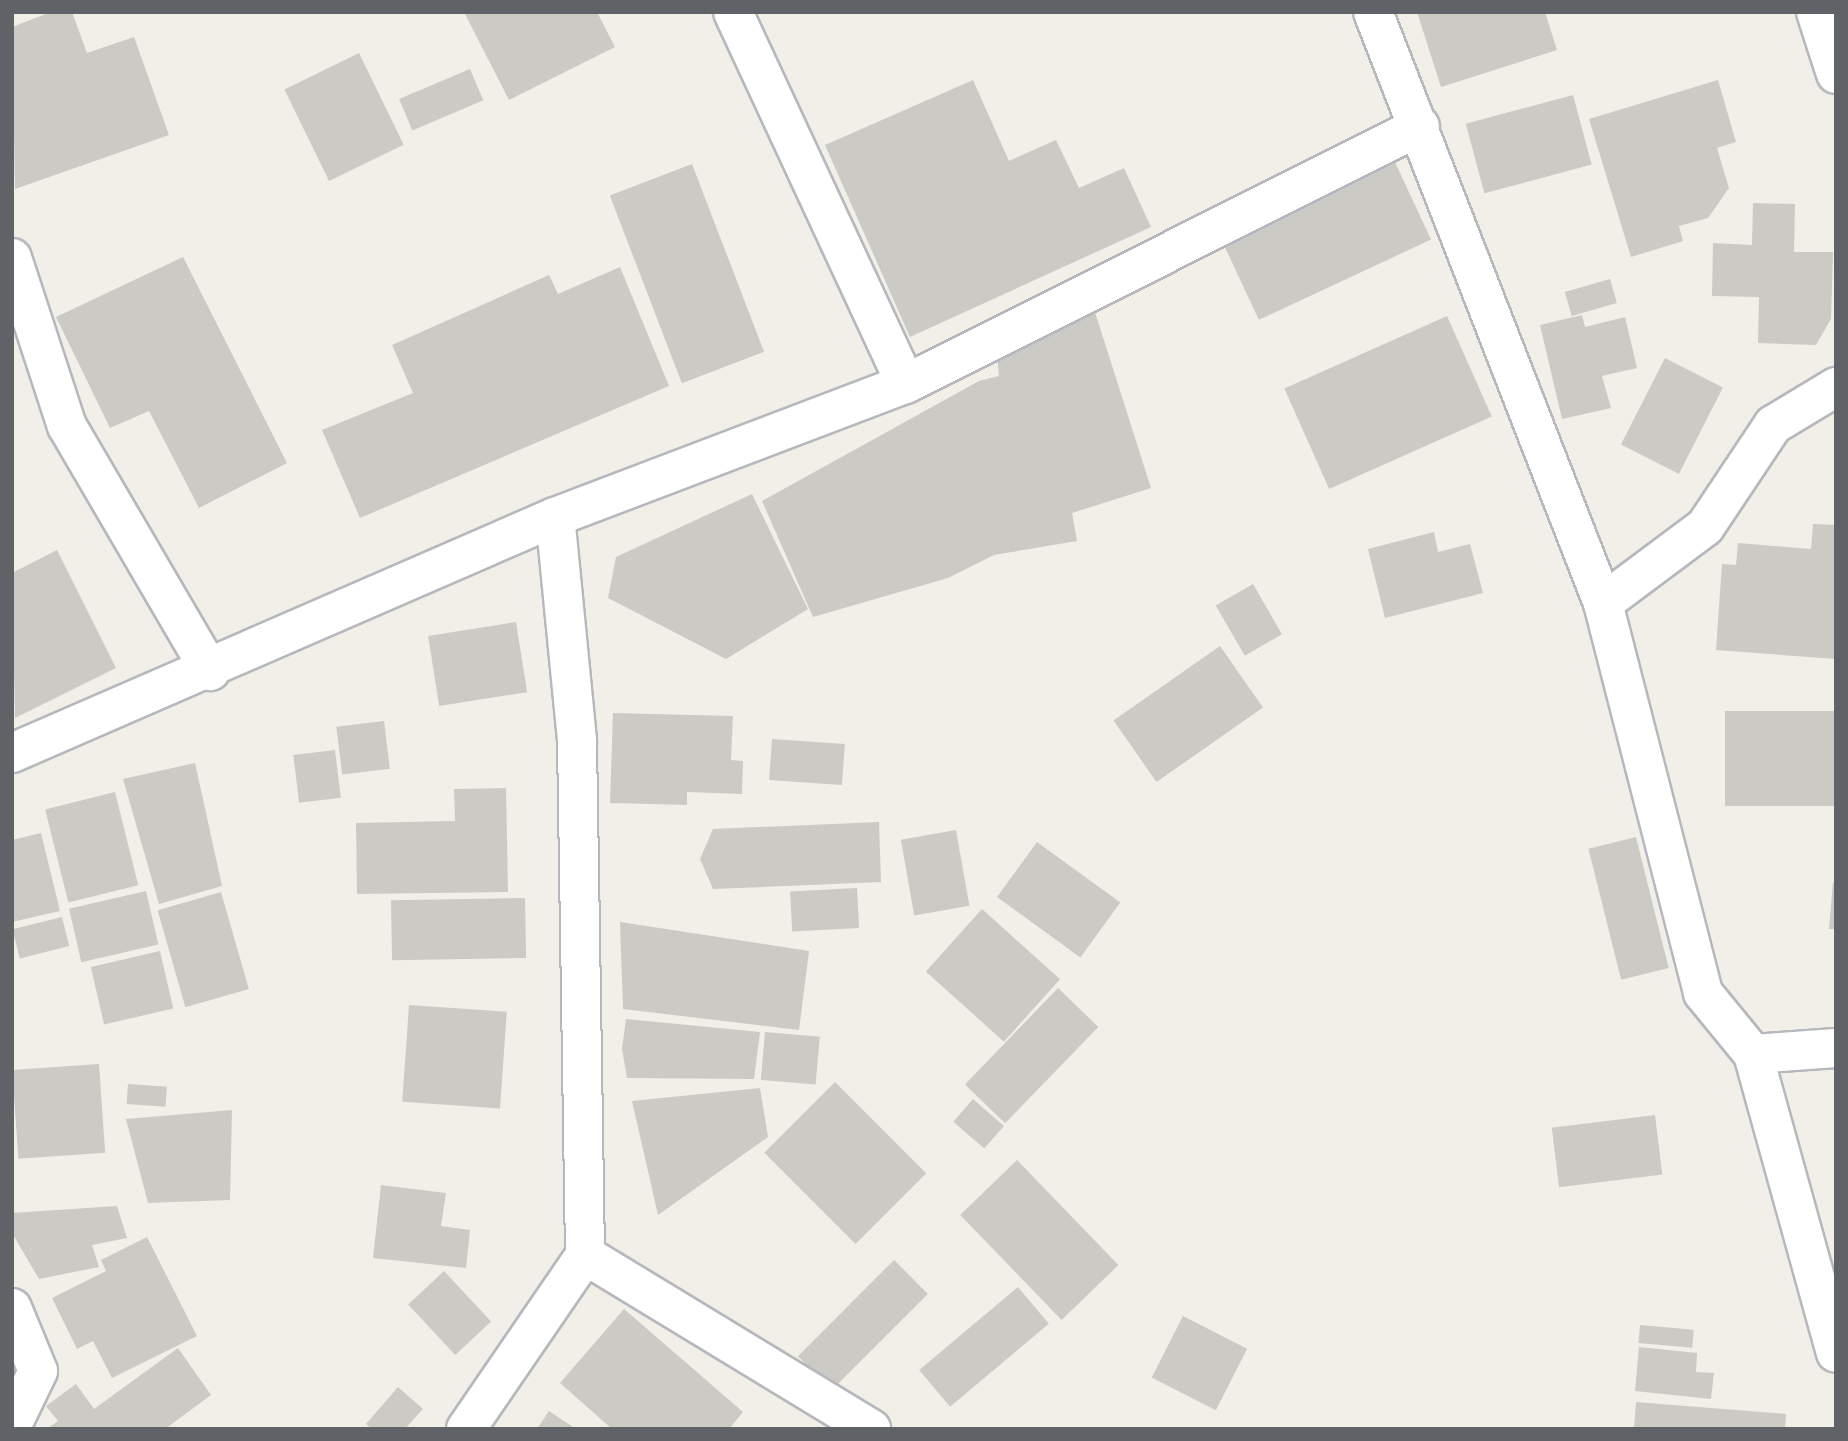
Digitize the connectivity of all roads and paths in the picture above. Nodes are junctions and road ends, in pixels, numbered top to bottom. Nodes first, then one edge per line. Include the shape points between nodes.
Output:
1 (733, 12) edge
2 (1373, 12) edge
3 (1816, 12) edge
4 (1836, 74) edge
5 (1420, 126) junction
6 (12, 257) edge
7 (906, 384) junction
8 (1836, 387) edge
9 (555, 517) junction
10 (1603, 603) junction
11 (210, 671) junction
12 (12, 753) edge
13 (1836, 1048) edge
14 (1753, 1054) junction
15 (585, 1255) junction
16 (12, 1308) edge
17 (1836, 1353) edge
18 (12, 1425) edge
19 (466, 1429) edge
20 (871, 1429) edge

1 - 7 street
2 - 5 street
3 - 4 street
5 - 7 street
5 - 10 street
6 - 11 street via 67,426
7 - 9 street
8 - 10 street via 1773,425 1705,527
9 - 11 street
9 - 15 street via 577,740
10 - 14 street via 1703,993
11 - 12 street
13 - 14 street
14 - 17 street
15 - 19 street
15 - 20 street
16 - 18 street via 38,1371

